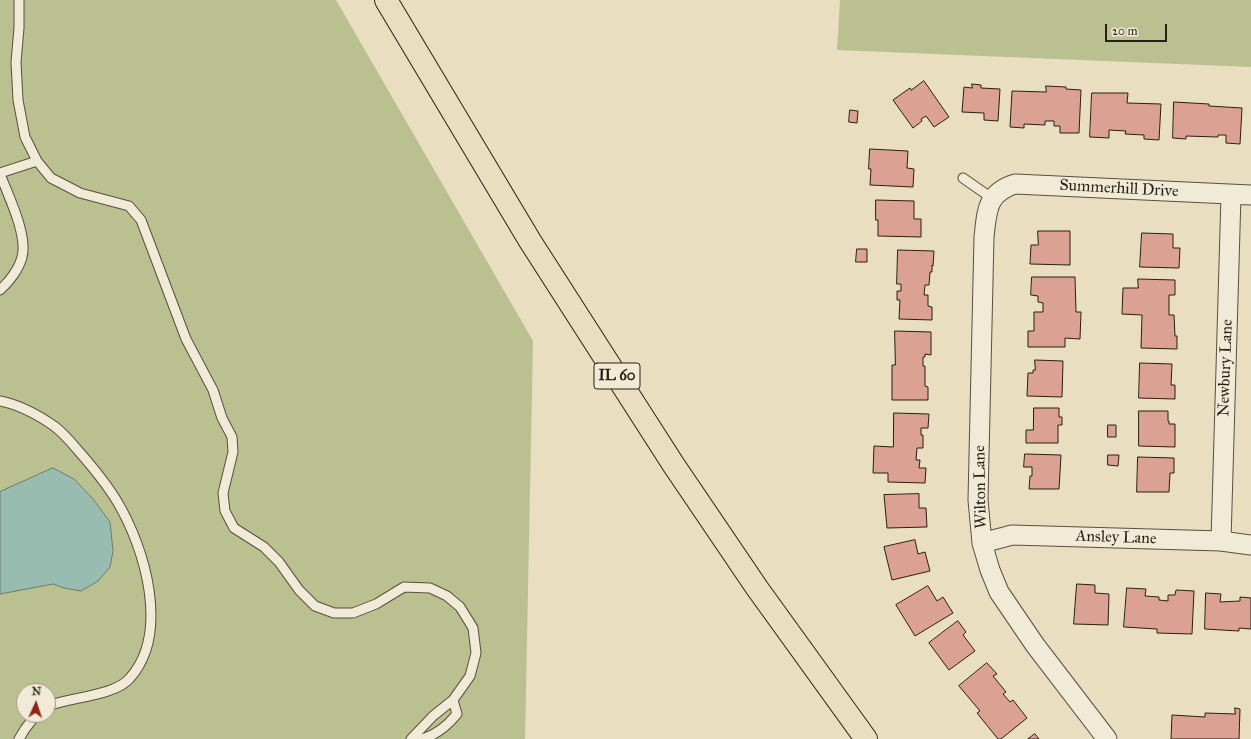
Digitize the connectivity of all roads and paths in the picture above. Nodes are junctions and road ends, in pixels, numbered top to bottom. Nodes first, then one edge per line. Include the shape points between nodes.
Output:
1 (18, 0) edge
2 (386, 0) edge
3 (37, 161) junction
4 (0, 174) edge
5 (963, 178) dead end
6 (1231, 195) junction
7 (1251, 195) edge
8 (992, 198) junction
9 (0, 290) edge
10 (0, 400) edge
11 (1221, 542) junction
12 (982, 543) junction
13 (1251, 544) edge
14 (453, 700) junction
15 (56, 703) edge
16 (30, 723) edge
17 (19, 739) edge
18 (411, 739) edge
19 (422, 739) edge
20 (866, 739) edge
21 (1107, 739) edge

1 - 3 lane via 18,100 25,138
2 - 20 main road, IL 60 via 530,241 669,457 757,588
3 - 4 lane
3 - 14 lane via 52,178 80,193 129,206 141,220 186,339 213,390 232,438 233,452 223,493 226,511 234,528 264,547 315,606 334,613 353,613 376,604 404,587 430,588 447,596 460,607 473,628 476,653 470,676
4 - 9 lane via 23,238 22,256 16,271
5 - 8 lane
6 - 7 street, Summerhill Drive
6 - 8 street, Summerhill Drive via 1015,184 1005,187
6 - 11 street, Newbury Lane
8 - 12 street, Wilton Lane via 987,209 984,237 978,500
10 - 15 lane via 29,411 56,427 95,471 118,503 136,540 148,582 151,610 148,641 140,664 130,678 119,687
11 - 12 street, Ansley Lane via 1012,535
11 - 13 street, Ansley Lane
12 - 21 street, Wilton Lane via 999,592 1035,645
14 - 18 lane
14 - 19 lane via 457,714 448,724
16 - 17 lane

